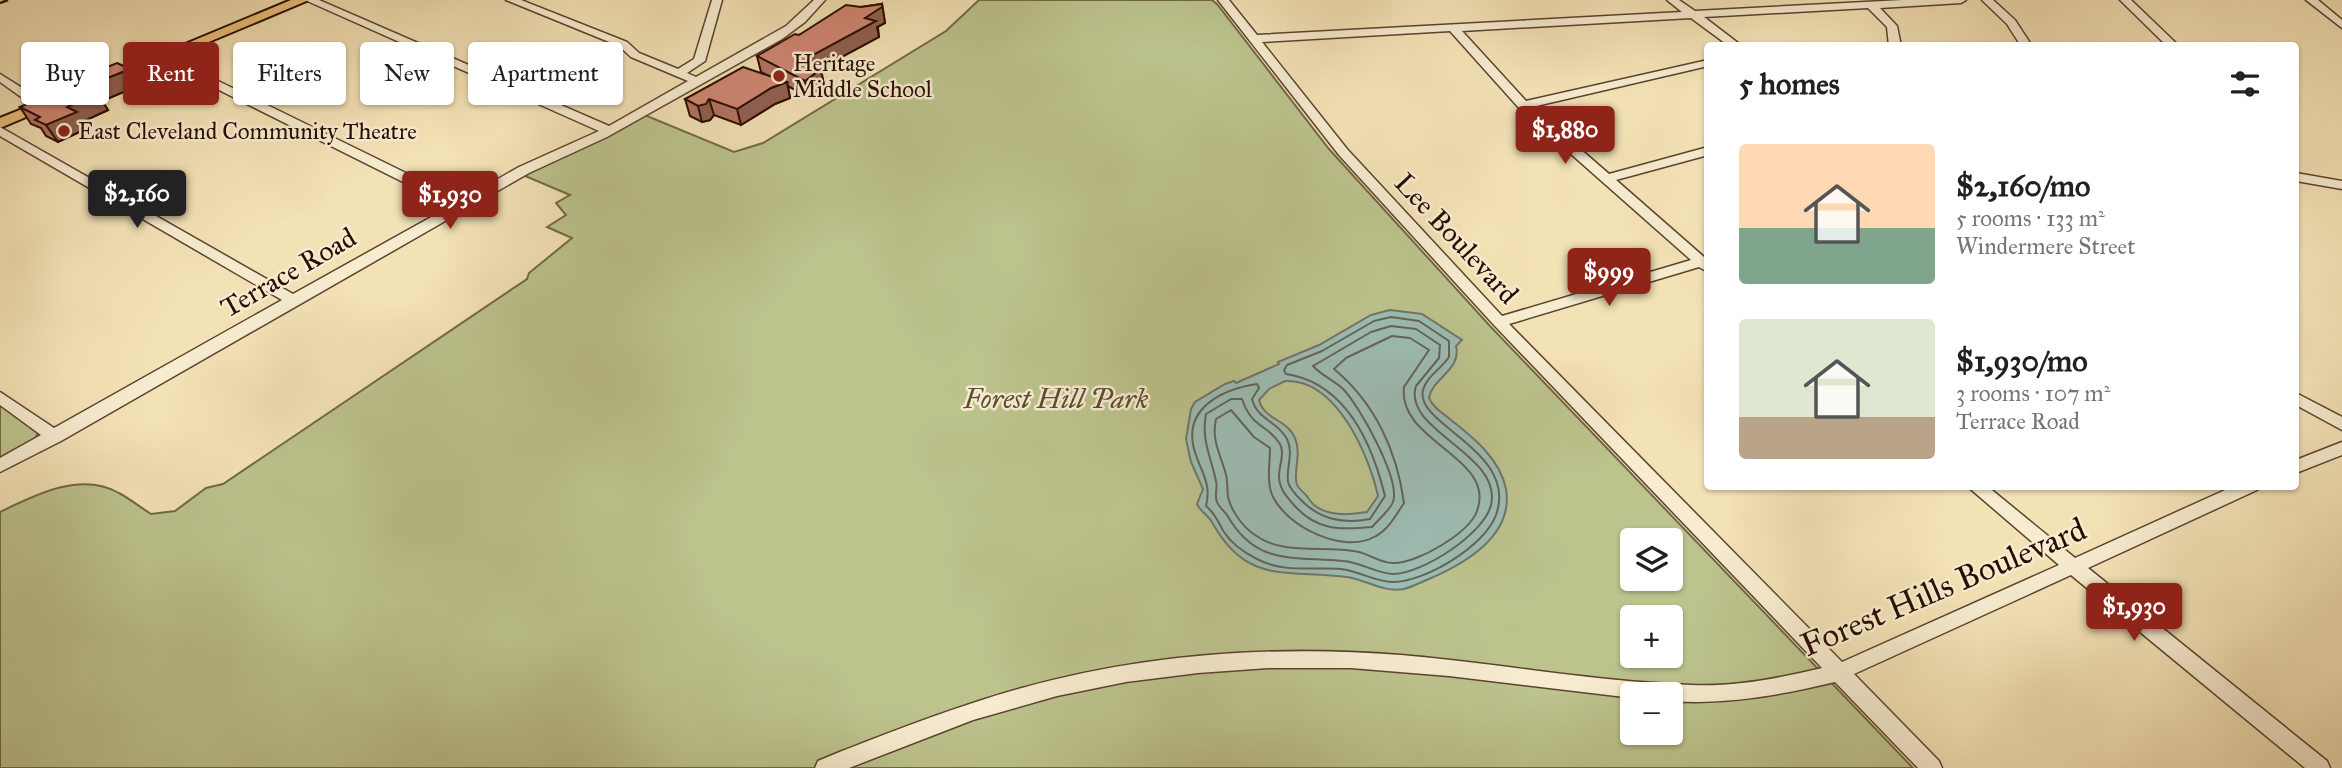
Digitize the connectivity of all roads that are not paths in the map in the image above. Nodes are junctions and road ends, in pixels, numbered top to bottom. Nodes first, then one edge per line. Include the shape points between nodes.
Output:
1 (302, 0) edge
2 (310, 0) edge
3 (717, 0) edge
4 (820, 0) edge
5 (1223, 0) edge
6 (1672, 0) edge
7 (1961, 0) edge
8 (1987, 0) edge
9 (2126, 0) edge
10 (2311, 0) edge
11 (520, 1) edge
12 (1871, 5) junction
13 (1690, 15) junction
14 (2342, 25) edge
15 (1454, 29) junction
16 (1254, 39) junction
17 (198, 42) edge
18 (1731, 42) edge
19 (1894, 42) edge
20 (2024, 42) edge
21 (2170, 42) edge
22 (699, 61) junction
23 (1704, 64) edge
24 (721, 68) junction
25 (679, 73) junction
26 (0, 77) edge
27 (697, 81) junction
28 (219, 86) edge
29 (21, 88) edge
30 (44, 105) edge
31 (1523, 105) junction
32 (0, 124) edge
33 (0, 131) edge
34 (609, 131) junction
35 (1704, 152) edge
36 (2299, 178) edge
37 (1605, 179) junction
38 (2342, 185) edge
39 (460, 205) junction
40 (1704, 262) edge
41 (1704, 265) edge
42 (292, 300) junction
43 (1499, 322) junction
44 (0, 397) edge
45 (2299, 400) edge
46 (2342, 424) edge
47 (55, 437) junction
48 (2342, 448) edge
49 (0, 466) edge
50 (2299, 466) edge
51 (1980, 490) edge
52 (2242, 490) edge
53 (2070, 566) junction
54 (1837, 673) junction
55 (825, 768) edge
56 (1931, 768) edge
57 (2320, 768) edge

1 - 17 main road
2 - 34 street
3 - 22 street
4 - 24 street, Terrace Road via 799,21
5 - 16 street, Lee Boulevard
6 - 13 street
7 - 12 street
8 - 20 street
9 - 21 street
10 - 14 street
11 - 25 street
12 - 13 street
12 - 19 street via 1892,26
13 - 15 street
13 - 18 street
15 - 16 street
15 - 31 street
16 - 43 street, Lee Boulevard via 1343,152
22 - 24 street
22 - 25 street
23 - 31 street
24 - 27 street, Terrace Road
25 - 27 street
26 - 29 street
27 - 34 street, Terrace Road
28 - 39 street
30 - 32 main road
31 - 37 street
33 - 42 street
34 - 39 street, Terrace Road
35 - 37 street
36 - 38 street
37 - 40 street
39 - 42 street, Terrace Road
41 - 43 street
42 - 47 street, Terrace Road
43 - 54 street, Lee Boulevard
44 - 47 street
45 - 46 street
47 - 49 street, Terrace Road
48 - 50 street
51 - 53 street
52 - 53 street, Forest Hills Boulevard
53 - 54 street, Forest Hills Boulevard
53 - 57 street
54 - 55 street, Forest Hills Boulevard via 1776,688 1692,694 1367,661 1219,664 1142,672 1026,695 923,728
54 - 56 street, Lee Boulevard

